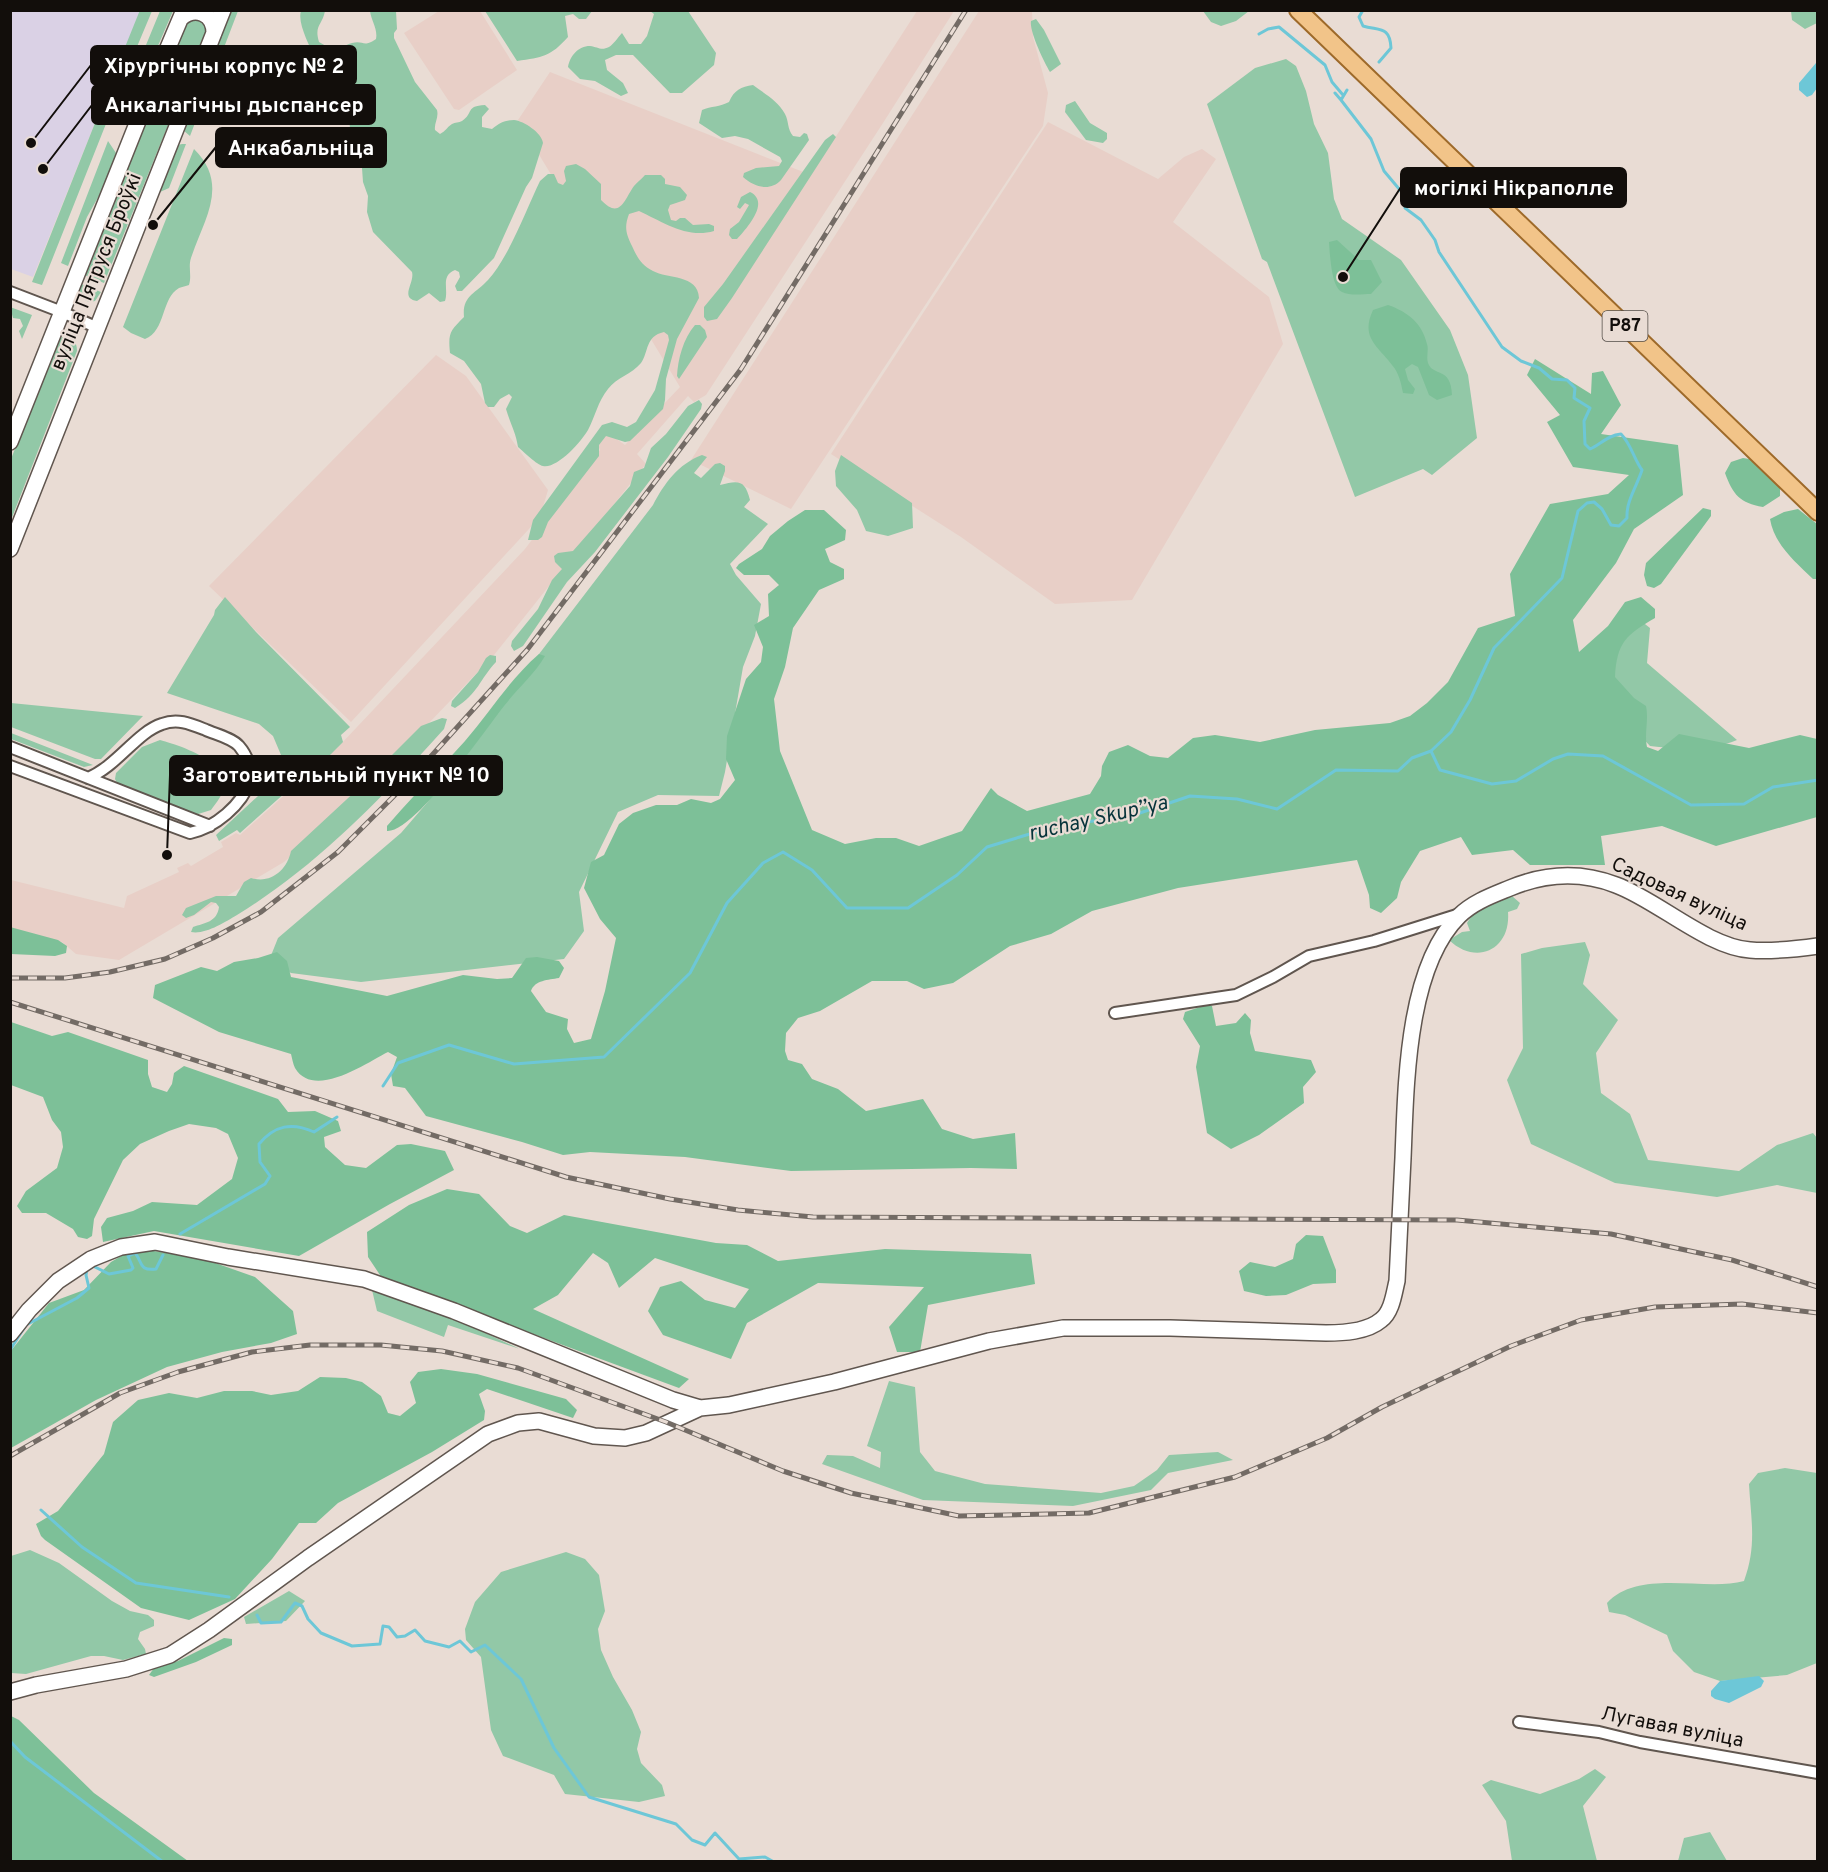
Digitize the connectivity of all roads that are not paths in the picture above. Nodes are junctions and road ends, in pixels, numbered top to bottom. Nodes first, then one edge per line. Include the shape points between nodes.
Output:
1 (223, 10) edge
2 (1298, 10) edge
3 (182, 14) edge
4 (214, 33) junction
5 (10, 292) edge
6 (62, 312) junction
7 (98, 328) junction
8 (10, 442) edge
9 (1818, 512) edge
10 (10, 549) edge
11 (10, 747) edge
12 (10, 766) edge
13 (88, 778) junction
14 (210, 826) junction
15 (1460, 914) junction
16 (1818, 946) edge
17 (1115, 1013) dead end
18 (10, 1334) edge
19 (700, 1408) junction
20 (10, 1692) edge
21 (1519, 1722) dead end
22 (1818, 1773) edge

1 - 4 street, вуліца Пятруся Броўкі
2 - 9 main road, Р87
3 - 4 street via 201,12 212,22
3 - 6 street, вуліца Пятруся Броўкі
4 - 7 street, вуліца Пятруся Броўкі
5 - 6 street
6 - 7 street
6 - 8 street, вуліца Пятруся Броўкі
7 - 10 street, вуліца Пятруся Броўкі
11 - 13 street
12 - 14 street via 190,833
13 - 14 street
13 - 14 street via 115,762 150,729 185,721 238,744 248,761 250,779 239,800
15 - 16 street, Садовая вуліца via 1524,882 1568,875 1590,877 1646,898 1729,945 1749,950
15 - 17 street, Садовая вуліца via 1309,956 1236,995
15 - 19 street, Садовая вуліца via 1437,946 1416,1011 1405,1114 1397,1281 1382,1320 1347,1333 1063,1328 989,1341 834,1382
18 - 19 street via 58,1281 91,1259 121,1247 155,1242 364,1279
19 - 20 street via 646,1433 625,1438 594,1436 539,1421 518,1423 488,1434 170,1655 126,1669
21 - 22 street, Лугавая вуліца via 1599,1732

